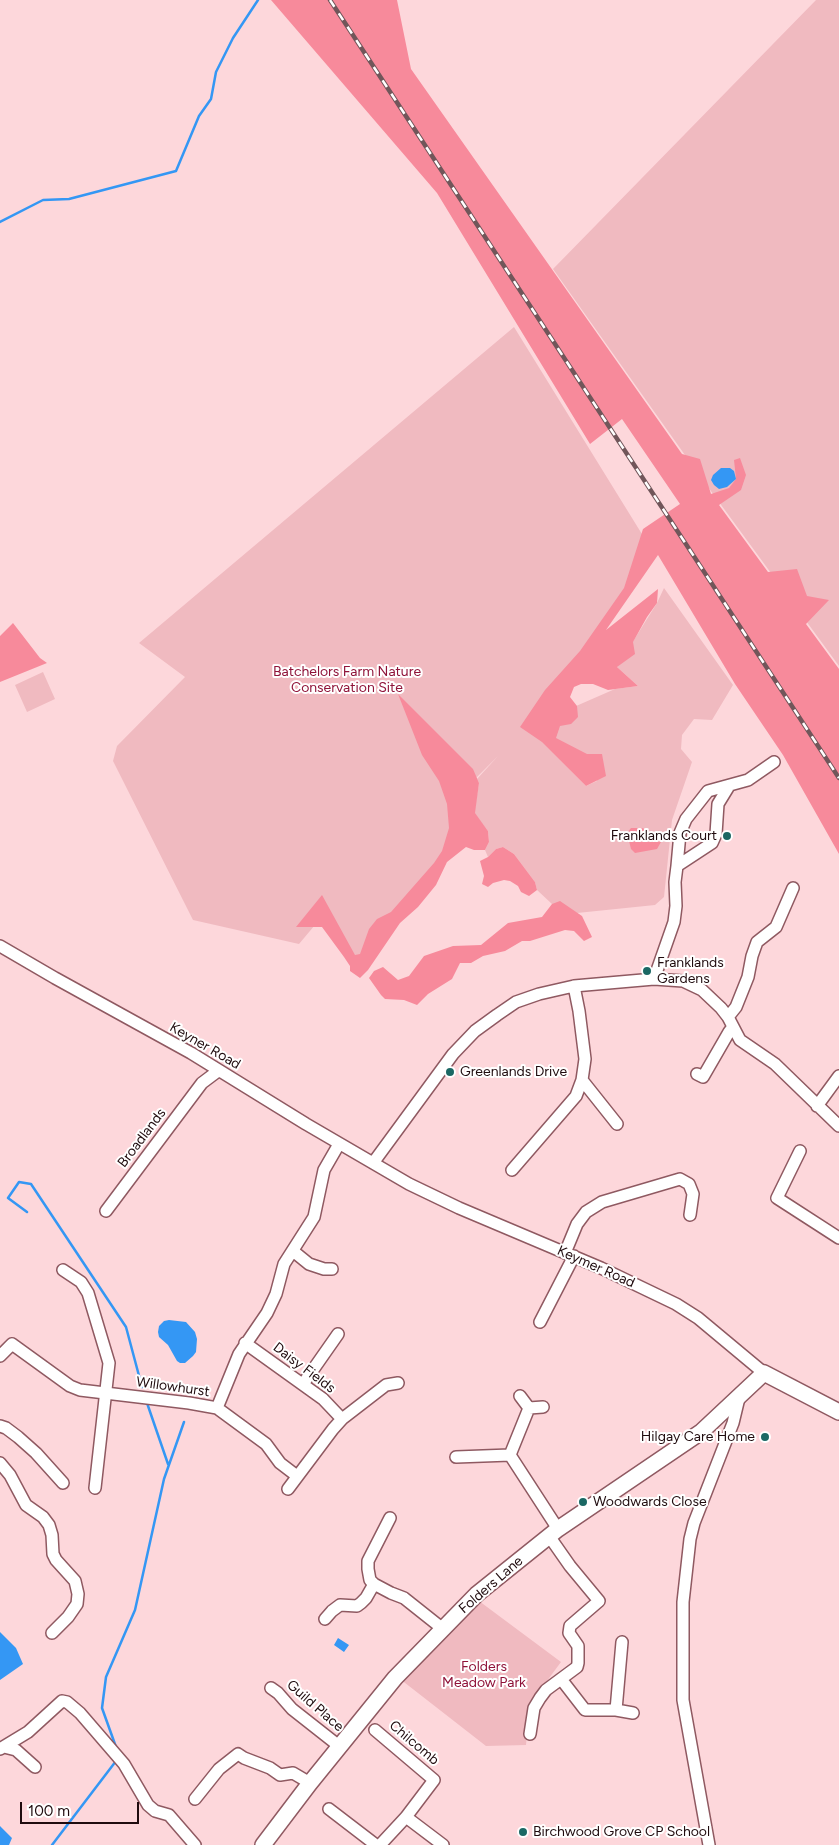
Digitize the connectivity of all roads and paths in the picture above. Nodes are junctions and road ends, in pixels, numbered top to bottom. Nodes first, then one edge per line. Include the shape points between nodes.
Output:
1 (774, 762) dead end
2 (729, 786) junction
3 (720, 800) junction
4 (697, 807) junction
5 (677, 866) junction
6 (793, 888) dead end
7 (0, 946) edge
8 (654, 978) junction
9 (574, 986) junction
10 (730, 1023) junction
11 (204, 1062) junction
12 (218, 1070) junction
13 (697, 1074) dead end
14 (839, 1076) edge
15 (582, 1080) junction
16 (202, 1083) junction
17 (816, 1106) junction
18 (617, 1124) dead end
19 (839, 1126) edge
20 (339, 1144) junction
21 (800, 1151) dead end
22 (373, 1163) junction
23 (512, 1170) dead end
24 (106, 1211) dead end
25 (690, 1215) dead end
26 (839, 1238) edge
27 (294, 1251) junction
28 (569, 1254) junction
29 (332, 1269) dead end
30 (63, 1270) dead end
31 (540, 1322) dead end
32 (338, 1334) dead end
33 (246, 1343) junction
34 (0, 1356) edge
35 (764, 1374) junction
36 (398, 1383) dead end
37 (303, 1384) junction
38 (107, 1394) junction
39 (520, 1396) dead end
40 (738, 1398) junction
41 (543, 1407) dead end
42 (217, 1408) junction
43 (529, 1408) junction
44 (839, 1412) edge
45 (342, 1419) junction
46 (0, 1426) edge
47 (510, 1455) junction
48 (456, 1457) dead end
49 (0, 1463) edge
50 (297, 1476) junction
51 (63, 1483) dead end
52 (96, 1488) dead end
53 (288, 1489) dead end
54 (390, 1518) dead end
55 (553, 1532) junction
56 (374, 1584) junction
57 (325, 1619) dead end
58 (443, 1629) junction
59 (52, 1633) dead end
60 (622, 1642) dead end
61 (561, 1679) junction
62 (271, 1688) dead end
63 (616, 1710) junction
64 (633, 1713) dead end
65 (375, 1730) dead end
66 (530, 1734) dead end
67 (22, 1736) junction
68 (339, 1746) junction
69 (2, 1748) edge
70 (20, 1753) junction
71 (35, 1767) dead end
72 (310, 1783) junction
73 (195, 1799) dead end
74 (329, 1809) dead end
75 (406, 1817) junction
76 (195, 1845) edge
77 (263, 1845) edge
78 (376, 1845) edge
79 (380, 1845) edge
80 (443, 1845) edge
81 (710, 1845) edge

1 - 2 street via 748,780
2 - 3 street
2 - 4 street via 708,791
3 - 4 street
3 - 5 street via 712,843
4 - 5 street via 686,819 680,833
5 - 8 street via 674,922
6 - 10 street via 776,927 757,942 748,977
7 - 11 street, Keyner Road
8 - 9 street
8 - 10 street via 683,981 702,990 721,1008
9 - 15 street via 585,1059
9 - 22 street via 516,1002 475,1031 453,1054
10 - 13 street via 729,1032 703,1077
10 - 17 street via 740,1040 777,1067
11 - 12 street, Keyner Road
11 - 16 street
12 - 16 street, Broadlands
12 - 20 street, Keyner Road
14 - 17 street
15 - 18 street
15 - 23 street via 576,1096
16 - 24 street, Broadlands
17 - 19 street
20 - 22 street, Keymer Road
20 - 27 street, Willowhurst via 324,1170 314,1216
21 - 26 street via 774,1202
22 - 28 street, Keymer Road via 459,1208
25 - 28 street via 693,1194 689,1184 680,1179 602,1202 586,1212 577,1224
27 - 29 street via 308,1264
27 - 33 street, Willowhurst via 284,1264 267,1313
28 - 31 street
28 - 35 street, Keymer Road via 691,1313
30 - 38 street via 81,1282 88,1293 109,1363
32 - 37 street
33 - 37 street, Daisy Fields
33 - 42 street, Willowhurst
34 - 38 street, Willowhurst via 12,1344 70,1386
35 - 40 main road, Folders Lane
35 - 44 main road, Keymer Road
36 - 45 street via 386,1385
37 - 45 street, Daisy Fields
38 - 42 street, Willowhurst
38 - 52 street
39 - 43 street
40 - 55 main road, Folders Lane via 701,1432
40 - 81 street via 733,1423 694,1523 683,1602 683,1700
41 - 43 street
42 - 50 street via 266,1444 280,1463
43 - 47 street
45 - 50 street
46 - 51 street via 36,1452
47 - 48 street
47 - 55 street
49 - 59 street via 26,1505 49,1525 53,1554 75,1581 77,1604
50 - 53 street
54 - 56 street via 368,1561 370,1580
55 - 58 main road, Folders Lane via 476,1594
55 - 61 street via 570,1566 599,1601 570,1626 578,1646 578,1663
56 - 57 street via 361,1603 340,1605
56 - 58 street via 404,1598
58 - 68 main road, Folders Lane via 395,1678
60 - 63 street
61 - 63 street via 585,1710
61 - 66 street via 546,1690 534,1708
62 - 68 street, Guild Place
63 - 64 street
65 - 75 street, Chilcomb via 434,1780
67 - 69 street
67 - 70 street
67 - 76 street via 62,1701 67,1702 118,1758 148,1805 169,1816
68 - 72 main road, Folders Lane
69 - 70 street
70 - 71 street
72 - 73 street via 293,1773 280,1775 238,1754 218,1770
72 - 77 main road, Folders Lane
74 - 78 street
75 - 79 street
75 - 80 street

